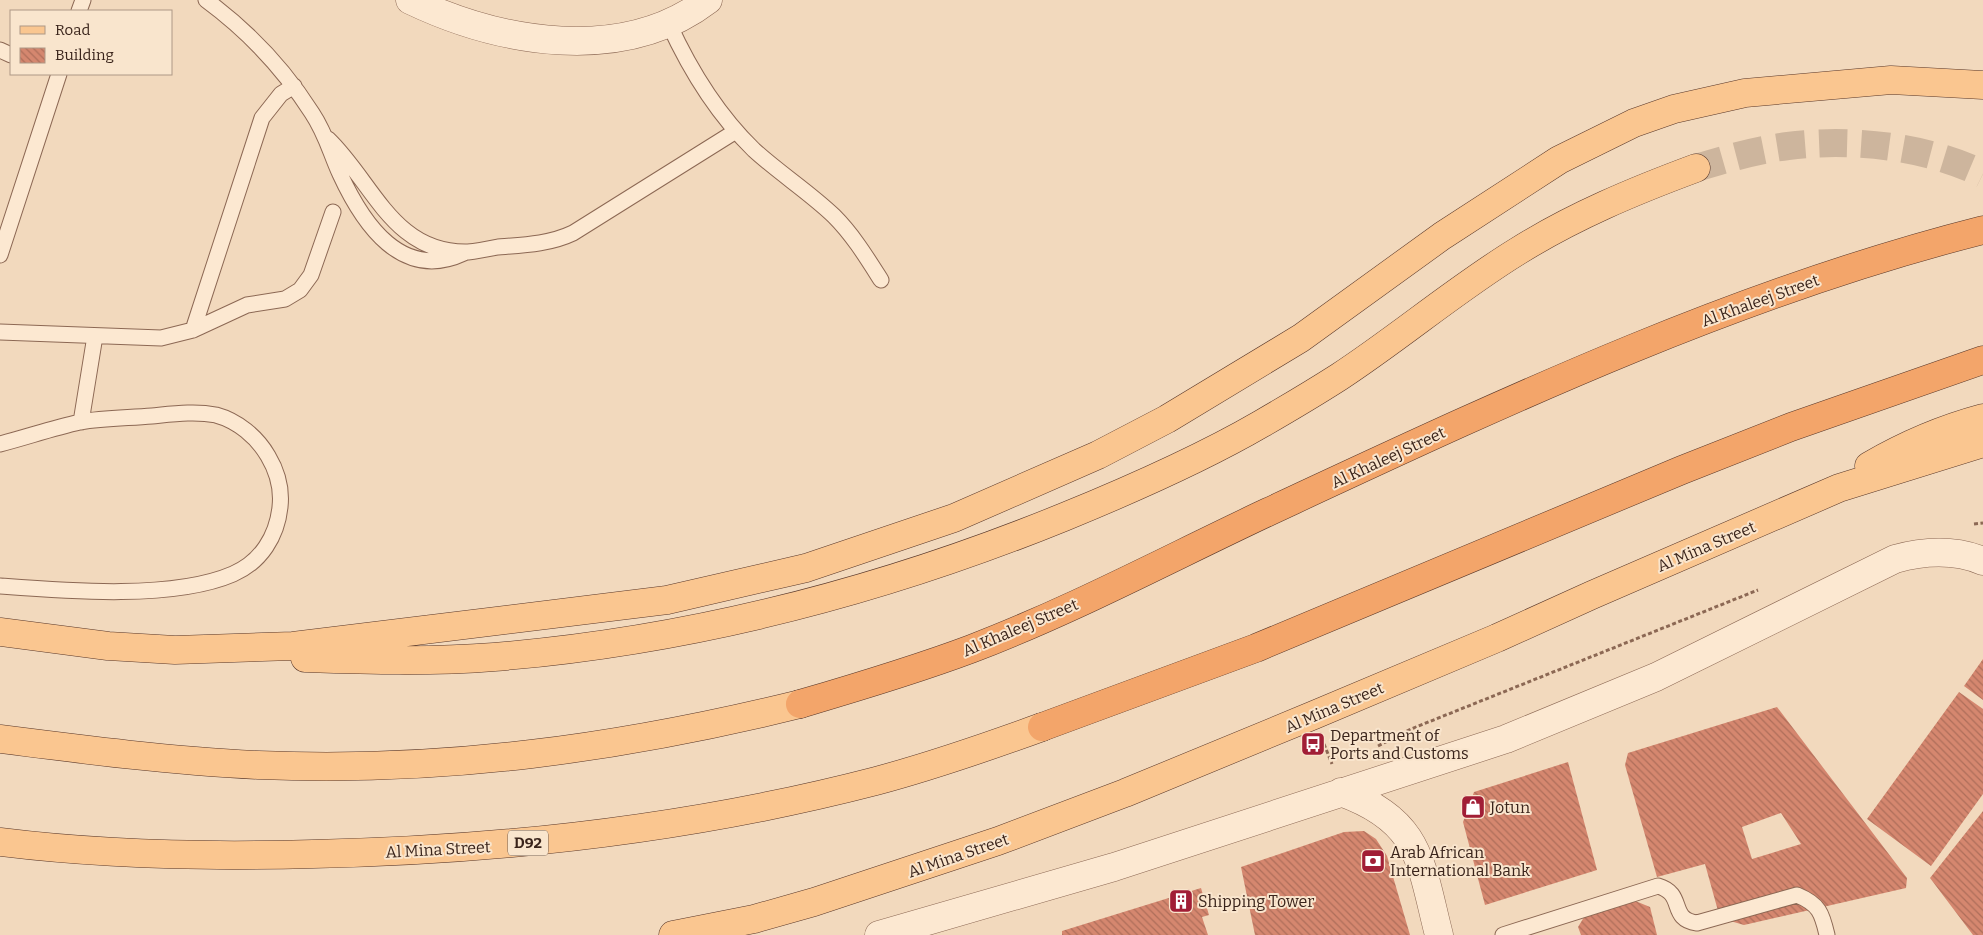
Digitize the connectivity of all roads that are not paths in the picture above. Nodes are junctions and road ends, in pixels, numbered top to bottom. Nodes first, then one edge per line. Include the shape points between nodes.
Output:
1 (206, 0) edge
2 (410, 0) edge
3 (708, 0) edge
4 (669, 24) junction
5 (59, 75) edge
6 (1983, 85) edge
7 (294, 86) junction
8 (736, 131) junction
9 (328, 139) junction
10 (1696, 168) tunnel mouth
11 (333, 212) dead end
12 (1983, 230) edge
13 (468, 252) junction
14 (0, 255) edge
15 (881, 280) dead end
16 (193, 330) junction
17 (0, 332) edge
18 (95, 336) junction
19 (1983, 360) edge
20 (1983, 418) edge
21 (81, 422) junction
22 (1983, 443) edge
23 (0, 444) edge
24 (1983, 464) edge
25 (1840, 488) junction
26 (1983, 561) edge
27 (0, 586) edge
28 (0, 632) edge
29 (234, 649) junction
30 (800, 704) joint
31 (1042, 727) joint
32 (0, 739) edge
33 (1341, 792) junction
34 (0, 842) edge
35 (1699, 929) edge
36 (673, 935) edge
37 (879, 935) edge
38 (1439, 935) edge
39 (1503, 935) edge
40 (1827, 935) edge

1 - 7 lane via 249,35
2 - 4 street via 449,18 490,30 549,40 592,40
3 - 4 street
4 - 8 lane via 698,80
5 - 14 lane
6 - 29 main road via 1891,80 1745,93 1682,107 1634,123 1559,160 1442,236 1301,338 1167,419 1027,488 954,518 806,568 667,600 294,646
7 - 9 lane
7 - 16 lane via 281,94 262,118
8 - 13 lane via 573,233 544,242
8 - 15 lane via 834,217 862,250
9 - 13 lane via 399,227 438,248
9 - 13 lane via 349,192 375,232 394,250 405,256 430,261
10 - 29 main road via 1594,210 1521,248 1339,376 1259,425 1100,502 948,561 870,585 723,622 555,651 473,658 363,660
11 - 16 lane via 311,275 300,290 285,299 234,310
12 - 30 highway, Al Khaleej Street via 1880,258 1676,330 1549,384 1071,606 982,644 887,678
16 - 18 lane via 153,338
17 - 18 lane
18 - 21 lane
19 - 31 highway via 1782,431 1256,648
20 - 25 main road via 1936,432 1902,448
21 - 23 lane
21 - 27 lane via 198,413 234,422 263,447 276,472 281,500 279,520 272,538 262,554 233,574 184,587 94,592
22 - 25 main road, Al Mina Street
24 - 25 main road via 1882,485
25 - 36 main road, Al Mina Street via 1314,716 1116,796 919,869 754,919
26 - 33 street via 1938,552 1916,553 1895,559 1709,651 1581,709 1506,738
28 - 29 main road via 108,646
30 - 32 main road via 712,726 622,743 441,763 259,765 170,759
31 - 34 main road, Al Mina Street / D92 via 877,781 793,801 618,832 528,843 436,850 255,856 65,850
33 - 37 street via 1114,867
33 - 38 street via 1385,812 1412,844 1421,863
35 - 39 lane via 1680,914 1674,895 1667,888 1658,886
35 - 40 lane via 1797,894 1811,901 1822,914

